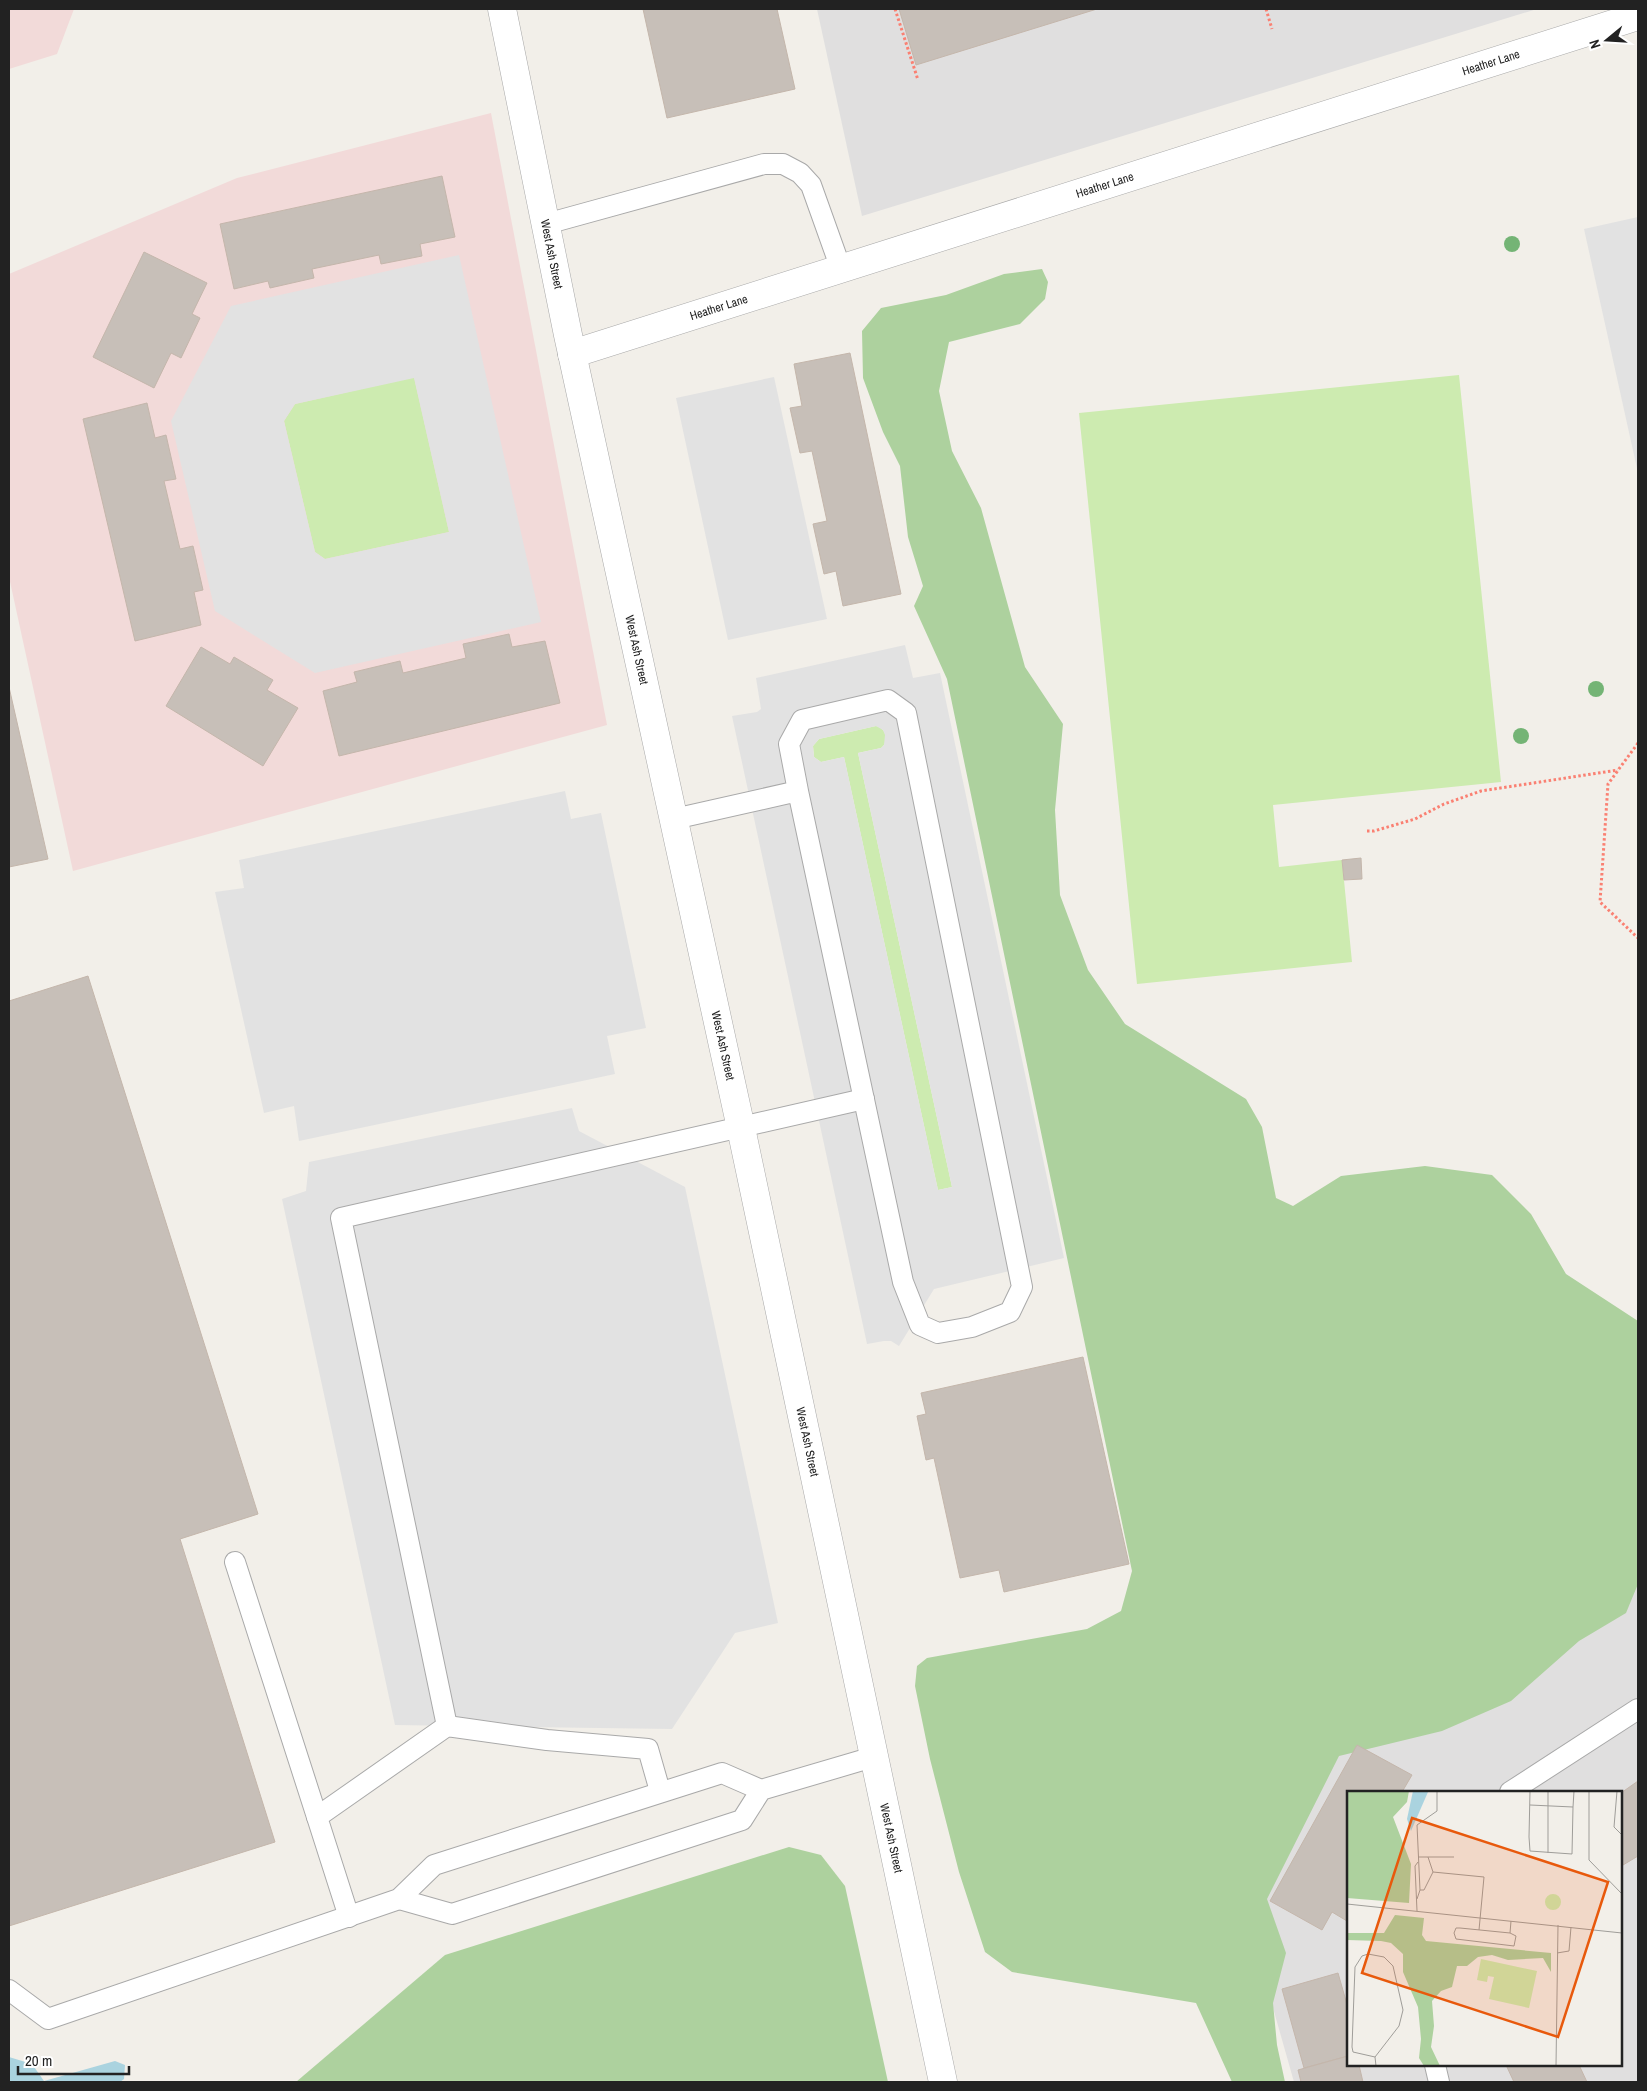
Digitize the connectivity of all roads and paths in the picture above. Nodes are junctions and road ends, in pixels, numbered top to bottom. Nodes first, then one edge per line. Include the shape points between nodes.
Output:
1 (502, 9) edge
2 (894, 9) edge
3 (1266, 9) edge
4 (1638, 16) edge
5 (1272, 28) dead end
6 (918, 80) dead end
7 (546, 224) junction
8 (841, 269) junction
9 (572, 354) junction
10 (1638, 743) edge
11 (1618, 770) junction
12 (798, 791) junction
13 (674, 818) junction
14 (1367, 831) dead end
15 (1638, 938) edge
16 (864, 1100) junction
17 (741, 1128) junction
18 (235, 1562) dead end
19 (1638, 1709) edge
20 (447, 1726) junction
21 (873, 1756) junction
22 (761, 1790) junction
23 (660, 1791) junction
24 (1512, 1791) edge
25 (317, 1818) junction
26 (399, 1899) junction
27 (349, 1917) junction
28 (9, 1990) edge
29 (1435, 2066) edge
30 (943, 2082) edge
31 (1439, 2082) edge

1 - 7 street, West Ash Street
2 - 6 path
3 - 5 path
4 - 8 street, Heather Lane
7 - 8 lane via 764,164 783,164 800,173 811,185
7 - 9 street, West Ash Street
8 - 9 street, Heather Lane
9 - 13 street, West Ash Street
10 - 11 path
11 - 14 path via 1481,791 1415,819
11 - 15 path via 1608,784 1600,902
12 - 13 lane
12 - 16 lane
12 - 16 lane via 789,744 802,720 888,700 906,713 1022,1287 1010,1312 972,1327 938,1333 920,1325 903,1282
13 - 17 street, West Ash Street
16 - 17 lane
17 - 20 lane via 340,1218
17 - 21 street, West Ash Street
18 - 25 lane
19 - 24 lane
20 - 23 lane via 547,1740 648,1749
20 - 25 lane
21 - 22 lane
21 - 30 street, West Ash Street
22 - 23 lane via 722,1772
22 - 26 lane via 742,1820 452,1914
23 - 26 lane via 434,1865
25 - 27 lane
26 - 27 lane
27 - 28 lane via 48,2019
29 - 31 lane

